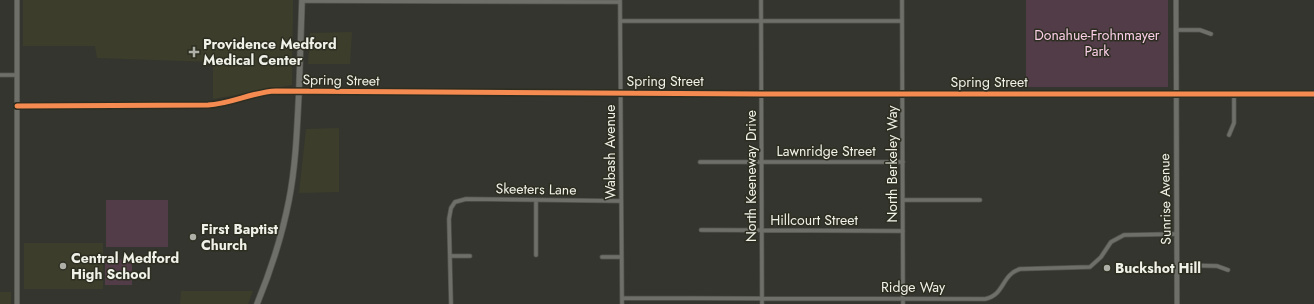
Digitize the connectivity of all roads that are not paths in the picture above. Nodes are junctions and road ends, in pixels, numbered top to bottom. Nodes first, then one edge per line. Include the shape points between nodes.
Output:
1 (17, 0) edge
2 (761, 0) edge
3 (902, 0) edge
4 (1176, 0) edge
5 (302, 1) edge
6 (510, 1) edge
7 (620, 1) edge
8 (620, 21) junction
9 (761, 21) junction
10 (902, 21) junction
11 (1176, 30) junction
12 (1211, 34) dead end
13 (0, 75) edge
14 (17, 75) junction
15 (298, 91) junction
16 (621, 93) junction
17 (762, 94) junction
18 (902, 94) junction
19 (1175, 94) junction
20 (1234, 94) junction
21 (1314, 94) edge
22 (17, 106) junction
23 (1229, 135) dead end
24 (700, 162) dead end
25 (762, 162) junction
26 (903, 162) junction
27 (536, 200) junction
28 (903, 200) junction
29 (980, 200) dead end
30 (621, 201) junction
31 (701, 230) dead end
32 (762, 230) junction
33 (903, 231) junction
34 (1177, 234) junction
35 (536, 255) dead end
36 (450, 256) junction
37 (470, 256) dead end
38 (602, 257) dead end
39 (621, 257) junction
40 (1177, 265) junction
41 (1228, 270) dead end
42 (622, 298) junction
43 (762, 298) junction
44 (903, 298) junction
45 (17, 304) edge
46 (257, 304) edge
47 (451, 304) edge
48 (622, 304) edge
49 (762, 304) edge
50 (904, 304) edge
51 (1177, 304) edge

1 - 14 street
2 - 9 street, North Keeneway Drive
3 - 10 street, North Berkeley Way
4 - 11 street, Sunrise Avenue
5 - 6 street
5 - 15 main road
6 - 7 street
7 - 8 street, Wabash Avenue
8 - 9 street
8 - 16 street, Wabash Avenue
9 - 10 street
9 - 17 street, North Keeneway Drive
10 - 18 street, North Berkeley Way
11 - 12 street via 1200,30
11 - 19 street, Sunrise Avenue
13 - 14 street
14 - 22 street
15 - 16 street, Spring Street
15 - 22 street, Spring Street via 260,92 208,106
15 - 46 main road via 295,154 289,202 275,256
16 - 17 street, Spring Street
16 - 30 street, Wabash Avenue
17 - 18 street, Spring Street
17 - 25 street, North Keeneway Drive
18 - 19 street, Spring Street
18 - 26 street, North Berkeley Way
19 - 20 street, Spring Street
19 - 34 street, Sunrise Avenue
20 - 21 street, Spring Street
20 - 23 street via 1234,124
22 - 45 street
24 - 25 street, Lawnridge Street
25 - 26 street, Lawnridge Street
25 - 32 street, North Keeneway Drive
26 - 28 street, North Berkeley Way
27 - 30 street, Skeeters Lane
27 - 35 street
27 - 36 street, Skeeters Lane via 466,199 455,202 452,204 449,219
28 - 29 street
28 - 33 street, North Berkeley Way
30 - 39 street, Wabash Avenue
31 - 32 street, Hillcourt Street
32 - 33 street, Hillcourt Street
32 - 43 street, North Keeneway Drive
33 - 44 street, North Berkeley Way
34 - 40 street, Sunrise Avenue
34 - 44 street, Ridge Way via 1124,235 1110,242 1101,258 1090,267 1015,270 991,298
36 - 37 street
36 - 47 street
38 - 39 street
39 - 42 street, Wabash Avenue
40 - 41 street via 1217,266
40 - 51 street, Sunrise Avenue
42 - 43 street, Ridge Way
42 - 48 street, Wabash Avenue
43 - 44 street, Ridge Way
43 - 49 street, North Keeneway Drive
44 - 50 street, North Berkeley Way

